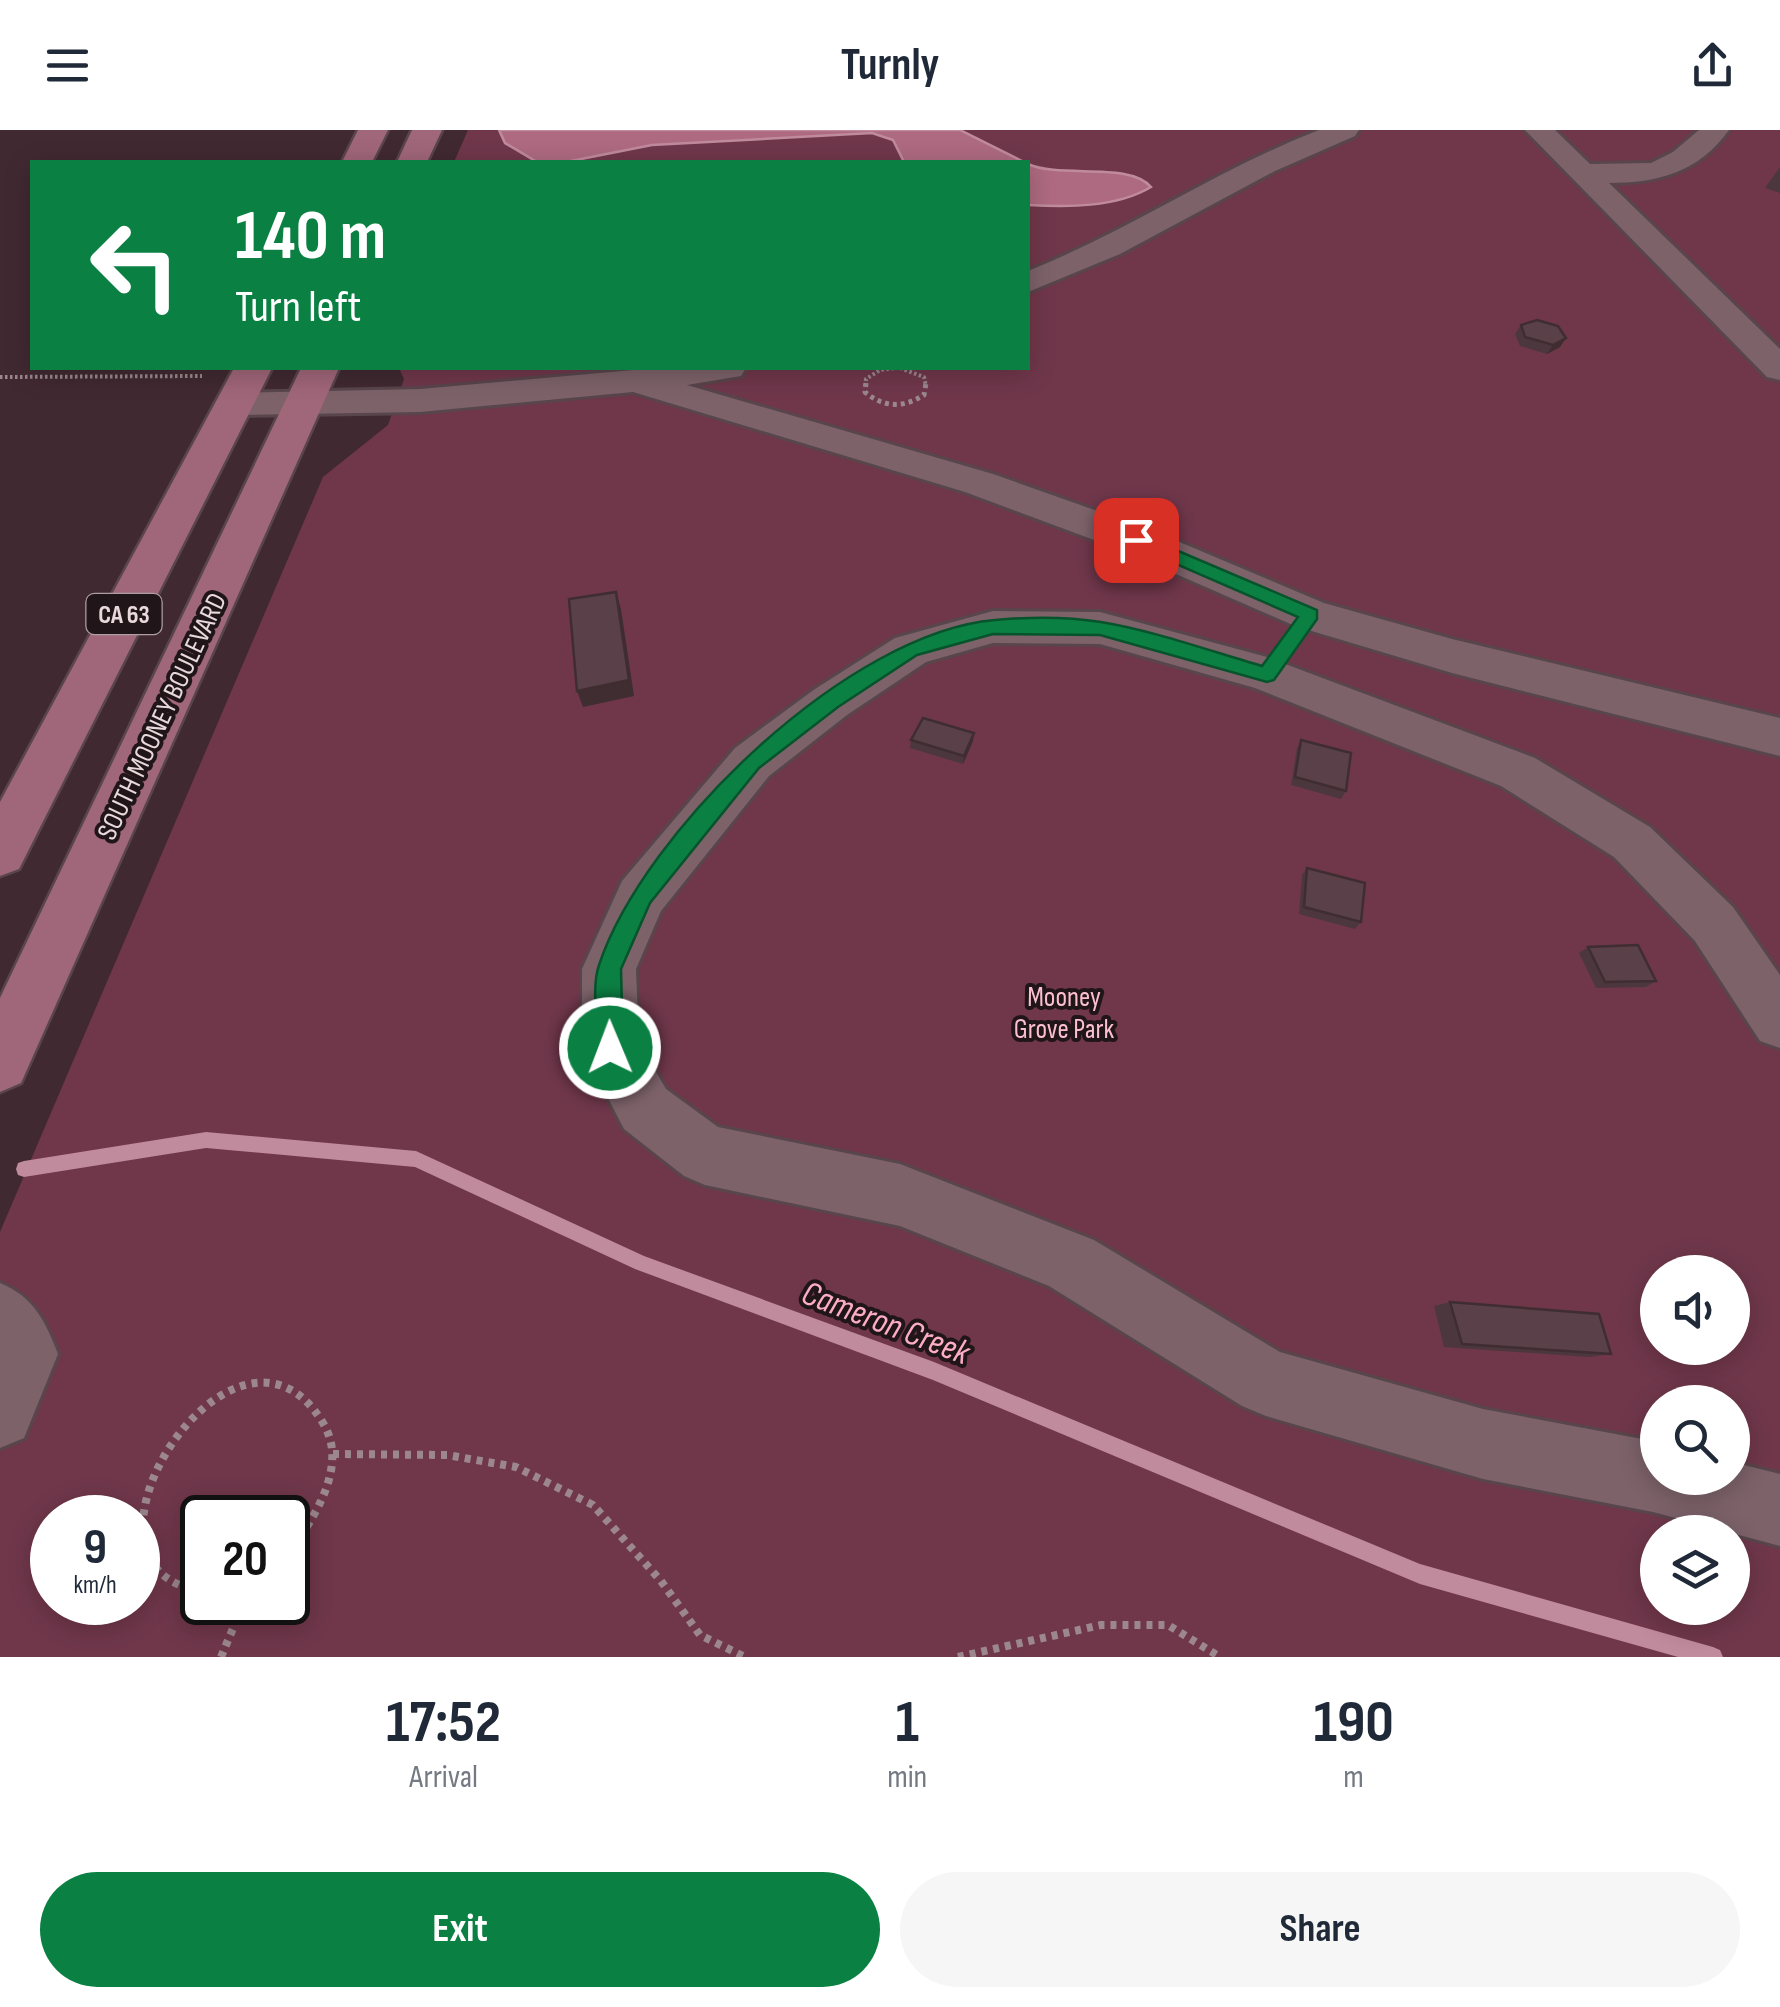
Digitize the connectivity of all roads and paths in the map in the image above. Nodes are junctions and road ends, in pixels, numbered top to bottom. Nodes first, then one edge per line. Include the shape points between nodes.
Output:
1 (373, 130) edge
2 (427, 130) edge
3 (1345, 130) edge
4 (1538, 130) edge
5 (1715, 130) edge
6 (358, 160) edge
7 (413, 160) edge
8 (1586, 173) junction
9 (1030, 281) edge
10 (1780, 369) edge
11 (715, 370) edge
12 (880, 370) edge
13 (904, 370) edge
14 (0, 377) edge
15 (245, 382) edge
16 (637, 382) junction
17 (312, 386) edge
18 (1310, 614) junction
19 (1267, 674) junction
20 (1780, 737) edge
21 (0, 852) edge
22 (1780, 1022) edge
23 (0, 1063) edge
24 (0, 1316) edge
25 (0, 1414) edge
26 (332, 1454) junction
27 (1640, 1474) edge
28 (1725, 1495) edge
29 (1780, 1510) edge
30 (310, 1525) edge
31 (180, 1584) edge
32 (234, 1625) edge
33 (221, 1657) edge
34 (745, 1657) edge
35 (958, 1657) edge
36 (1220, 1657) edge

1 - 6 main road
2 - 7 main road
3 - 9 lane via 1260,165
4 - 8 lane
5 - 8 lane via 1684,162 1664,171
8 - 10 lane
11 - 16 lane
12 - 13 path via 866,380 866,392 899,406 928,389 924,377
14 - 15 path
15 - 17 lane
15 - 21 main road, CA 63
16 - 17 lane
16 - 18 lane via 979,484 1136,540
17 - 23 main road, SOUTH MOONEY BOULEVARD / CA 63
18 - 19 lane
18 - 20 lane
19 - 22 lane via 1518,772 1632,842 1714,924
19 - 27 lane via 1100,628 993,627 911,650 752,762 641,896 609,969 610,1048 645,1109 705,1155 900,1195 1071,1263 1266,1382 1483,1444
24 - 25 lane via 25,1354
26 - 30 path via 327,1488
26 - 31 path via 314,1402 266,1383 221,1397 180,1430 158,1461 143,1529 151,1559
26 - 34 path via 447,1455 516,1467 593,1505 700,1635
28 - 29 lane
32 - 33 path
35 - 36 path via 1101,1625 1168,1625

